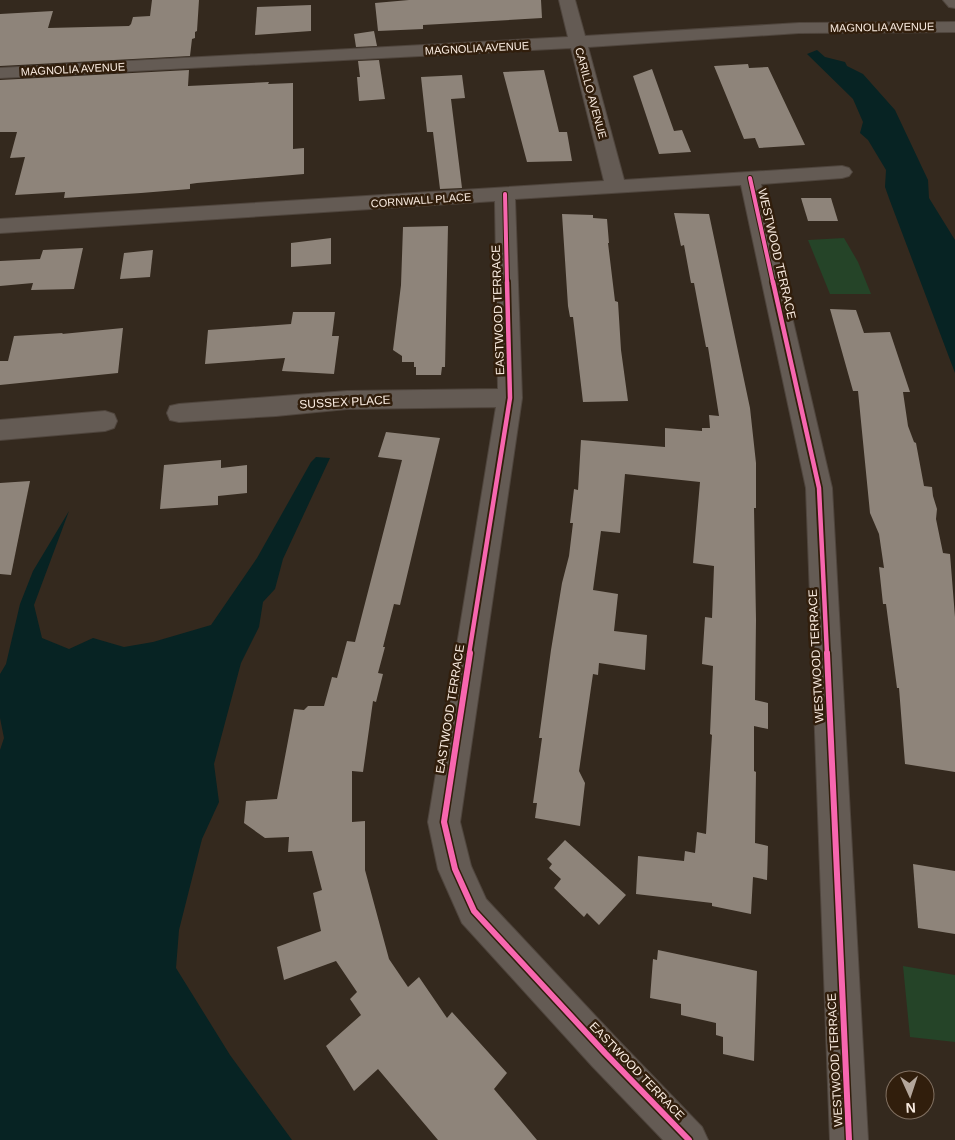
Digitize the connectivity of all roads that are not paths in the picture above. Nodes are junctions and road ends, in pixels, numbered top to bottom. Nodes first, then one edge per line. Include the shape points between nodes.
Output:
1 (567, 0) edge
2 (951, 0) edge
3 (955, 3) edge
4 (955, 26) edge
5 (578, 42) junction
6 (0, 73) edge
7 (842, 172) dead end
8 (750, 178) junction
9 (616, 186) junction
10 (505, 194) junction
11 (0, 226) edge
12 (510, 398) junction
13 (179, 413) dead end
14 (105, 421) dead end
15 (0, 430) edge
16 (689, 1140) edge
17 (849, 1140) edge

1 - 5 street, CARILLO AVENUE
2 - 3 street
4 - 5 street, MAGNOLIA AVENUE via 799,28
5 - 6 street, MAGNOLIA AVENUE
5 - 9 street, CARILLO AVENUE
7 - 8 street, CORNWALL PLACE
8 - 9 street, CORNWALL PLACE
8 - 17 street, WESTWOOD TERRACE via 819,488
9 - 10 street, CORNWALL PLACE
10 - 11 street, CORNWALL PLACE
10 - 12 street, EASTWOOD TERRACE
12 - 13 street, SUSSEX PLACE via 347,400
12 - 16 street, EASTWOOD TERRACE via 450,776 444,822 446,832 456,869 474,911
14 - 15 street

